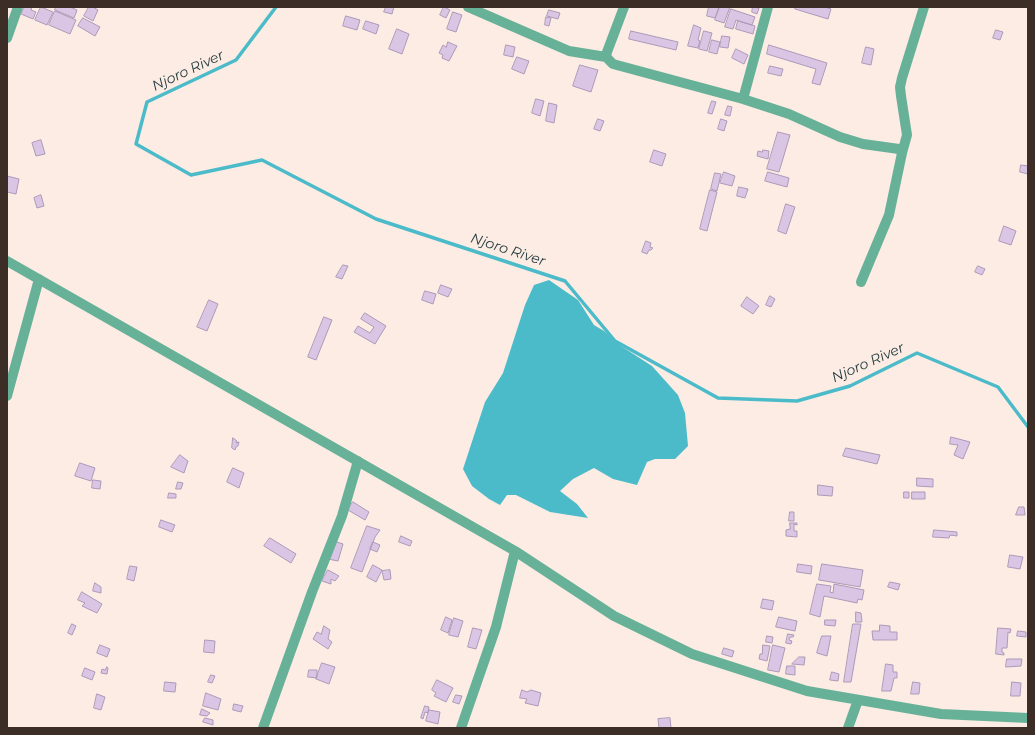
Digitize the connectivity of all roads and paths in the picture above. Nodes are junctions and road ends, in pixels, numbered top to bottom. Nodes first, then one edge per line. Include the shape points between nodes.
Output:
1 (18, 7) edge
2 (468, 7) edge
3 (624, 7) edge
4 (768, 7) edge
5 (924, 7) edge
6 (7, 38) edge
7 (606, 57) junction
8 (743, 99) junction
9 (902, 153) junction
10 (7, 261) edge
11 (39, 279) junction
12 (861, 282) dead end
13 (7, 396) edge
14 (358, 461) junction
15 (515, 551) junction
16 (858, 700) junction
17 (1028, 718) edge
18 (263, 728) edge
19 (461, 728) edge
20 (848, 728) edge

1 - 6 street
2 - 7 street via 569,51
3 - 7 street
4 - 8 street
5 - 9 street via 900,87 907,135
7 - 8 street via 613,64
8 - 9 street via 788,114 840,137 863,144 899,149
9 - 12 street via 889,215
10 - 11 street
11 - 13 street
11 - 14 street
14 - 15 street
14 - 18 street via 342,516
15 - 16 street via 614,616 692,654 807,691
15 - 19 street via 496,627
16 - 17 street via 941,714
16 - 20 street

